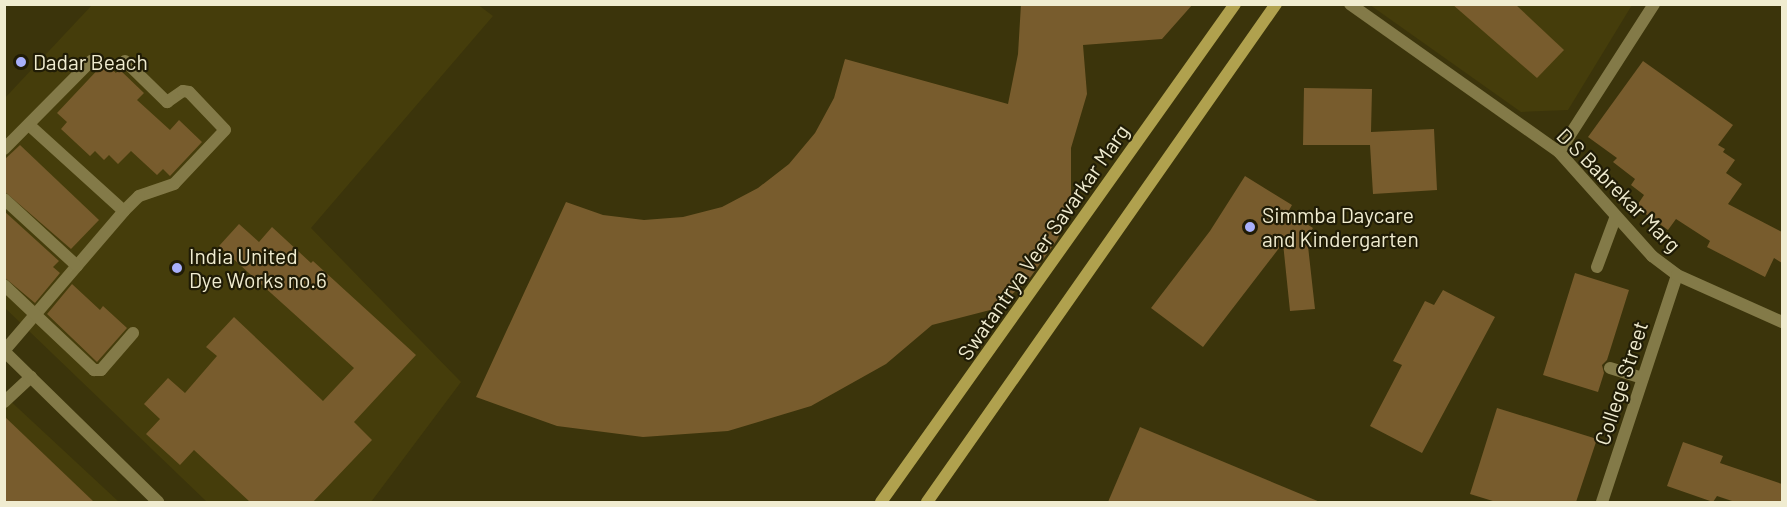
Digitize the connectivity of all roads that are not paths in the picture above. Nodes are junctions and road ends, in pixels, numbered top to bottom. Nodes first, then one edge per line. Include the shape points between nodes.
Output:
1 (1235, 4) edge
2 (1276, 4) edge
3 (1350, 4) edge
4 (1654, 4) edge
5 (91, 61) dead end
6 (125, 61) dead end
7 (28, 125) junction
8 (4, 150) edge
9 (1558, 152) junction
10 (4, 199) edge
11 (124, 212) junction
12 (1616, 216) junction
13 (77, 266) junction
14 (1597, 267) dead end
15 (1677, 275) junction
16 (4, 285) edge
17 (37, 313) junction
18 (1782, 322) edge
19 (133, 333) dead end
20 (1610, 368) dead end
21 (31, 377) junction
22 (1643, 378) junction
23 (4, 402) edge
24 (158, 502) edge
25 (882, 502) edge
26 (927, 502) edge
27 (1602, 502) edge

1 - 25 main road, Swatantrya Veer Savarkar Marg
2 - 26 main road
3 - 9 street, D S Babrekar Marg
4 - 9 street
5 - 7 street
6 - 11 street via 167,102 183,91 189,92 225,130 174,184 139,196
7 - 8 street
7 - 11 street
9 - 12 street, D S Babrekar Marg
10 - 13 street
11 - 13 street
12 - 14 street
12 - 15 street, D S Babrekar Marg via 1652,256
13 - 17 street
15 - 18 street, D S Babrekar Marg
15 - 22 street, College Street
16 - 17 street
17 - 19 street via 97,371
17 - 21 street via 4,351
20 - 22 street
21 - 23 street
21 - 24 street
22 - 27 street, College Street

